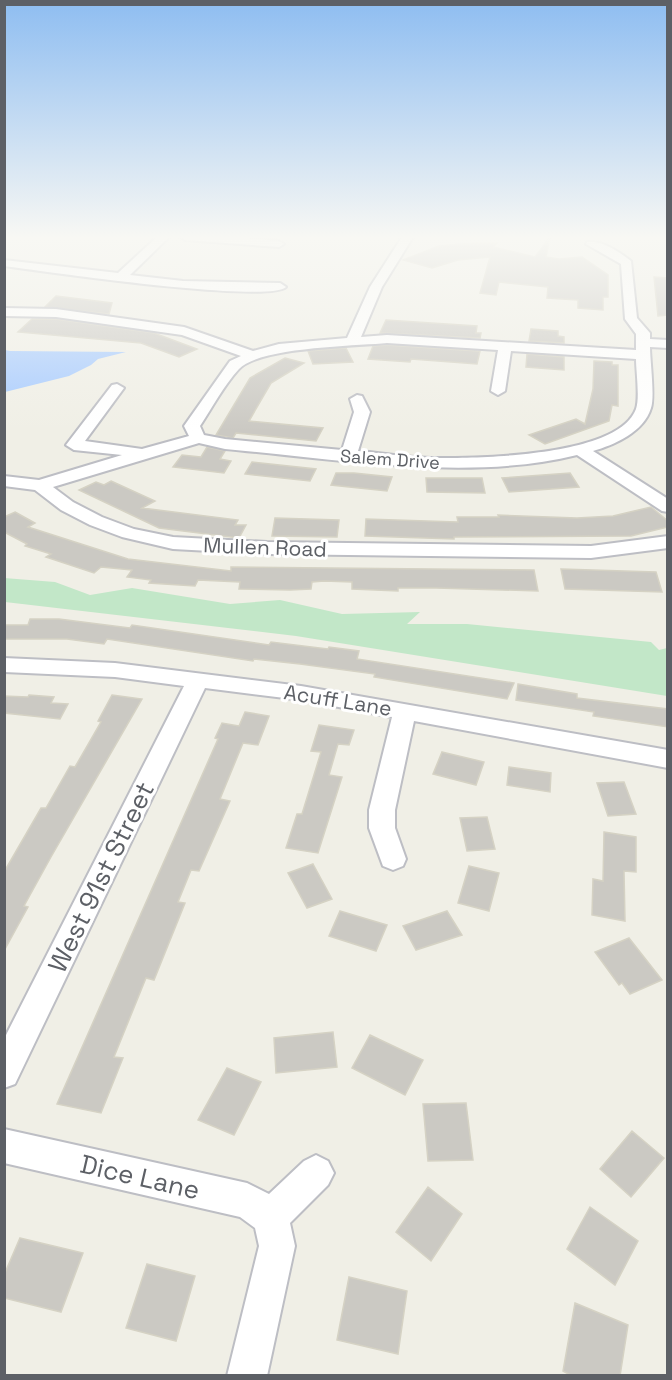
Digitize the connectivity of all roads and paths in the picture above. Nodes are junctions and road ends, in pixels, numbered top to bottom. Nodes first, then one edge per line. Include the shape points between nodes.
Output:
1 (371, 301) edge
2 (630, 301) edge
3 (4, 312) edge
4 (353, 341) junction
5 (668, 344) edge
6 (505, 346) junction
7 (643, 349) junction
8 (253, 356) junction
9 (117, 388) dead end
10 (498, 391) dead end
11 (357, 399) dead end
12 (198, 438) junction
13 (582, 451) junction
14 (146, 453) junction
15 (348, 456) junction
16 (4, 482) edge
17 (40, 485) junction
18 (668, 507) edge
19 (668, 542) edge
20 (4, 665) edge
21 (197, 681) junction
22 (405, 711) junction
23 (668, 759) edge
24 (393, 860) dead end
25 (4, 1073) edge
26 (4, 1146) edge
27 (316, 1173) dead end
28 (271, 1217) junction
29 (247, 1376) edge

1 - 4 street
2 - 7 street via 631,319 642,333
3 - 8 street via 56,313 178,330
4 - 6 street via 387,339
4 - 8 street via 279,348
5 - 7 street
6 - 7 street
6 - 10 street
7 - 13 street, Salem Drive via 646,393 639,419 623,434
8 - 12 street via 236,364 195,420 192,426
9 - 14 street via 74,445
11 - 15 street via 361,420
12 - 14 street
12 - 15 street, Salem Drive
13 - 15 street, Salem Drive via 525,461 434,463
13 - 18 street
14 - 17 street
16 - 17 street
17 - 19 street, Mullen Road via 67,506 96,521 173,543 591,552
20 - 21 street, Acuff Lane via 115,670
21 - 22 street, Acuff Lane
21 - 25 street, West 91st Street
22 - 23 street, Acuff Lane
22 - 24 street via 382,810 382,828
26 - 28 street, Dice Lane via 247,1201
27 - 28 street
28 - 29 street via 278,1246

